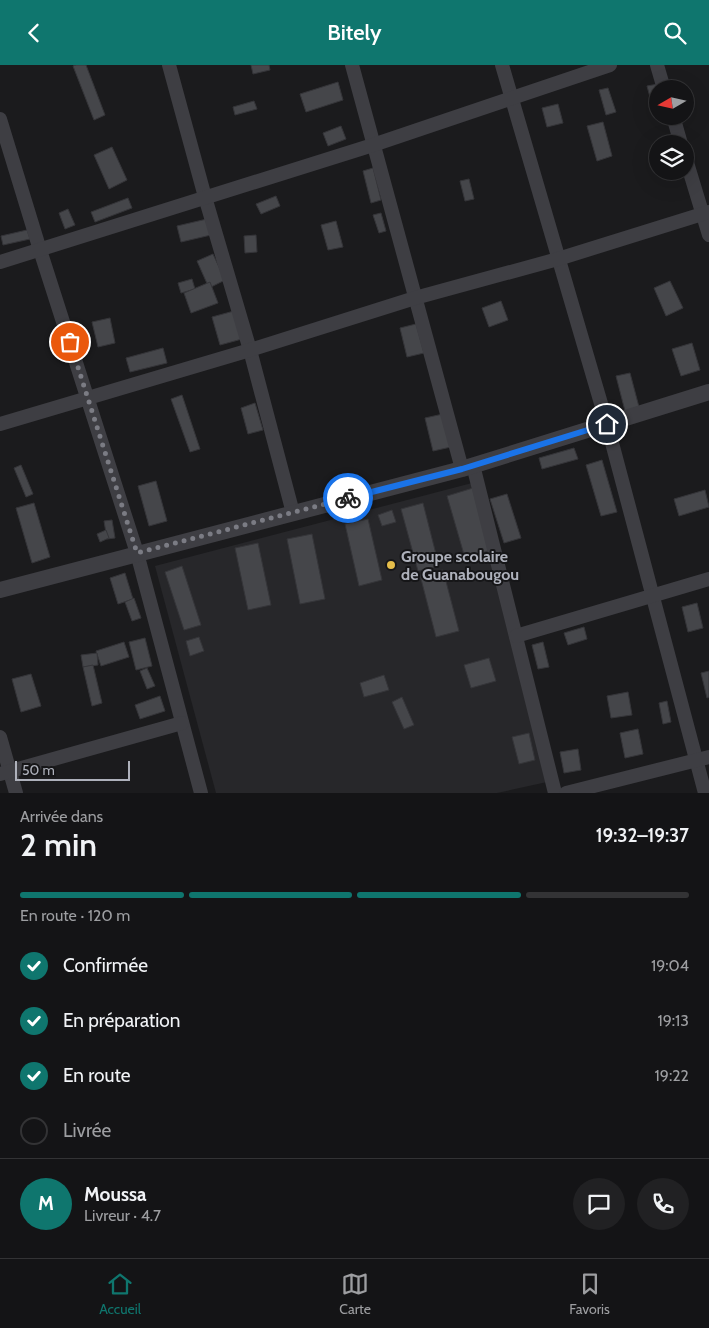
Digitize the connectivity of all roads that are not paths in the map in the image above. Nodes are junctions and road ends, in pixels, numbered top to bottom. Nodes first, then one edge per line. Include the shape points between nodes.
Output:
1 (169, 65) edge
2 (352, 65) edge
3 (502, 65) edge
4 (610, 65) edge
5 (656, 65) edge
6 (661, 80) edge
7 (511, 99) junction
8 (0, 119) edge
9 (373, 145) junction
10 (694, 180) edge
11 (205, 197) junction
12 (706, 213) edge
13 (709, 235) edge
14 (40, 250) junction
15 (558, 259) junction
16 (0, 262) edge
17 (415, 298) junction
18 (250, 350) junction
19 (709, 392) edge
20 (88, 398) junction
21 (0, 424) edge
22 (607, 424) junction
23 (468, 467) junction
24 (293, 513) junction
25 (137, 553) junction
26 (709, 579) edge
27 (0, 590) edge
28 (653, 596) junction
29 (516, 636) junction
30 (182, 723) junction
31 (0, 737) edge
32 (702, 759) edge
33 (5, 773) edge
34 (16, 793) edge
35 (201, 793) edge
36 (555, 793) edge
37 (566, 793) edge
38 (705, 793) edge

1 - 11 street
2 - 9 street
3 - 7 street
4 - 7 street
5 - 6 street
7 - 9 street
7 - 15 street
8 - 14 street
9 - 11 street
9 - 17 street
10 - 12 street
11 - 14 street
11 - 18 street
12 - 13 street
12 - 15 street
14 - 16 street
14 - 20 street
15 - 17 street
15 - 22 street
17 - 18 street
17 - 23 street
18 - 20 street
18 - 24 street
19 - 22 street
20 - 21 street
20 - 25 street
22 - 23 street
22 - 28 street
23 - 24 street
23 - 29 street
24 - 25 street
25 - 27 street
25 - 30 street
26 - 28 street
28 - 29 street
28 - 32 street
29 - 36 street
30 - 33 street
30 - 35 street
31 - 33 street
32 - 37 street
32 - 38 street
33 - 34 street

